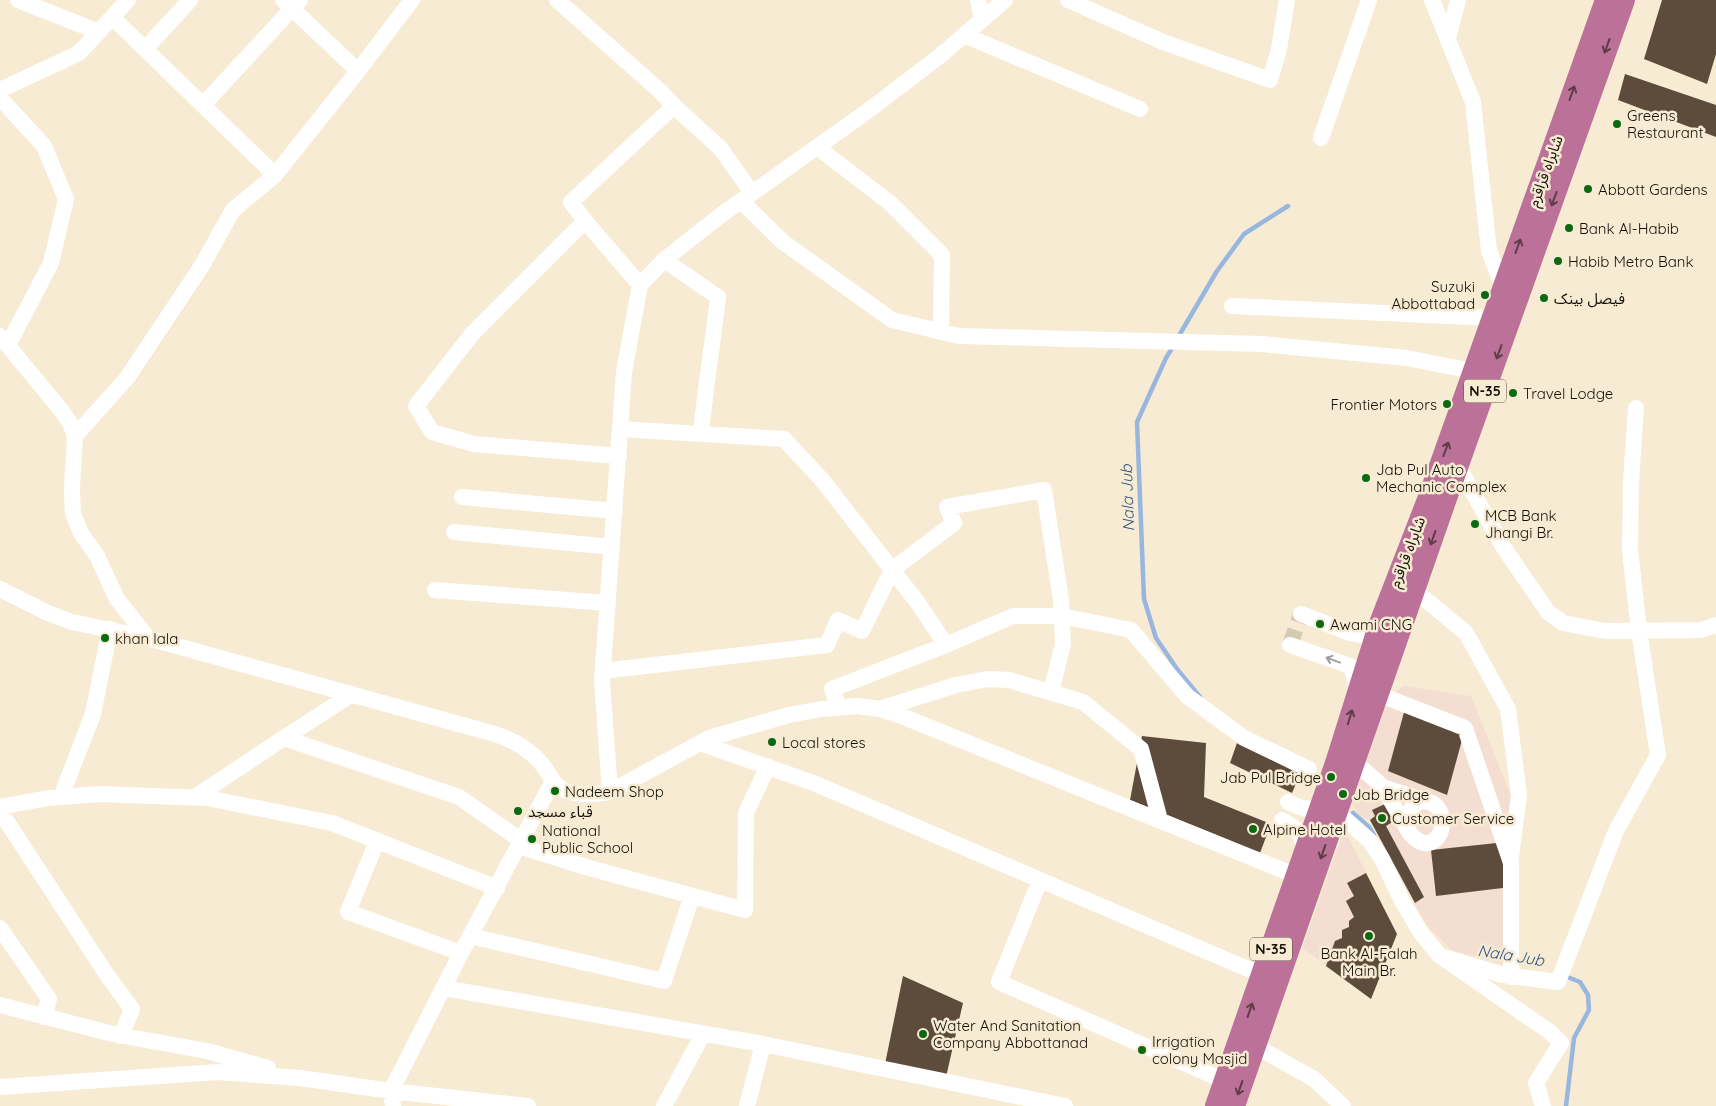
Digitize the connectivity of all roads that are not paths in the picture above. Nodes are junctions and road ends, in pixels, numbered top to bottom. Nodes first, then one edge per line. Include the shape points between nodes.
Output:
1 (18, 0) edge
2 (128, 0) edge
3 (190, 0) edge
4 (412, 0) edge
5 (557, 0) edge
6 (978, 0) edge
7 (1005, 0) edge
8 (1068, 0) edge
9 (1287, 0) edge
10 (1369, 0) edge
11 (1432, 0) edge
12 (1458, 0) edge
13 (1606, 0) edge
14 (1624, 0) edge
15 (292, 3) edge
16 (112, 17) junction
17 (982, 20) junction
18 (99, 32) junction
19 (964, 36) junction
20 (1448, 38) junction
21 (145, 49) junction
22 (358, 71) junction
23 (0, 90) edge
24 (0, 98) edge
25 (203, 106) junction
26 (674, 106) junction
27 (1140, 109) dead end
28 (1321, 138) dead end
29 (817, 148) junction
30 (274, 175) junction
31 (747, 197) junction
32 (585, 221) junction
33 (664, 260) junction
34 (640, 285) junction
35 (1503, 287) junction
36 (1232, 306) dead end
37 (1492, 318) junction
38 (941, 332) junction
39 (4, 341) edge
40 (1474, 371) junction
41 (1636, 408) dead end
42 (620, 429) junction
43 (701, 434) junction
44 (75, 436) junction
45 (619, 456) junction
46 (1458, 466) junction
47 (462, 497) dead end
48 (1436, 501) junction
49 (615, 511) junction
50 (454, 532) dead end
51 (612, 547) junction
52 (892, 570) junction
53 (0, 590) edge
54 (435, 590) dead end
55 (1414, 590) junction
56 (608, 603) junction
57 (1301, 614) dead end
58 (1062, 616) junction
59 (1716, 625) edge
60 (1379, 626) junction
61 (110, 629) junction
62 (1639, 631) junction
63 (148, 638) junction
64 (946, 645) junction
65 (1290, 645) dead end
66 (603, 671) junction
67 (1051, 692) junction
68 (1368, 693) junction
69 (352, 694) junction
70 (839, 707) junction
71 (880, 710) junction
72 (284, 738) junction
73 (700, 743) junction
74 (768, 766) junction
75 (1310, 769) dead end
76 (1345, 770) junction
77 (553, 781) junction
78 (1383, 787) junction
79 (610, 792) junction
80 (61, 797) junction
81 (195, 797) junction
82 (1288, 802) dead end
83 (1429, 802) junction
84 (1331, 803) junction
85 (0, 809) edge
86 (1160, 820) junction
87 (1282, 820) dead end
88 (1409, 832) junction
89 (377, 841) junction
90 (520, 843) junction
91 (1305, 850) junction
92 (1511, 863) junction
93 (1297, 876) junction
94 (1040, 880) junction
95 (497, 888) junction
96 (692, 896) junction
97 (0, 928) edge
98 (470, 936) junction
99 (462, 953) junction
100 (1440, 956) junction
101 (1262, 975) junction
102 (1511, 977) junction
103 (444, 988) junction
104 (0, 1005) edge
105 (44, 1017) junction
106 (703, 1034) junction
107 (121, 1036) junction
108 (763, 1044) junction
109 (1255, 1046) junction
110 (300, 1078) junction
111 (1225, 1082) junction
112 (0, 1087) edge
113 (392, 1099) edge
114 (528, 1106) edge
115 (664, 1106) edge
116 (748, 1106) edge
117 (1065, 1106) edge
118 (1216, 1106) edge
119 (1234, 1106) edge
120 (1343, 1106) edge
121 (1543, 1106) edge

1 - 18 street
2 - 16 street
3 - 21 street
4 - 22 street
5 - 26 street
6 - 17 street
7 - 17 street
8 - 9 street via 1163,42 1270,80
10 - 28 street
11 - 20 street
12 - 20 street
35 -> 13 highway, شاہراہ قراقرم / N-35
14 -> 46 highway, شاہراہ قراقرم / N-35
15 - 22 street
15 - 25 street
16 - 18 street
16 - 21 street
17 - 19 street
18 - 23 street via 79,53
19 - 27 street
19 - 29 street
20 - 35 street via 1473,102 1489,251
21 - 25 street
22 - 30 street
24 - 39 street via 44,146 66,199 51,263
25 - 30 street
26 - 31 street via 721,149
26 - 32 street via 571,202
29 - 31 street
29 - 38 street via 890,203 942,255
30 - 44 street via 233,210 201,267 127,378
31 - 33 street
31 - 38 street via 783,242 892,320
32 - 34 street
32 - 45 street via 472,334 416,406 432,432 474,444
33 - 34 street
33 - 43 street via 718,297
34 - 42 street via 624,372
35 - 37 highway, شاہراہ قراقرم / N-35
36 - 37 street
37 - 40 highway, شاہراہ قراقرم / N-35
38 - 40 street via 959,336 1262,344 1406,358
39 - 44 street via 61,410
48 -> 40 highway, شاہراہ قراقرم / N-35
41 - 62 street via 1630,550
42 - 43 street
42 - 45 street
43 - 52 street via 784,439 823,481
44 - 63 street via 73,514 117,599
45 - 49 street
46 - 48 highway, شاہراہ قراقرم / N-35
46 - 62 street via 1504,548 1548,612 1564,623 1605,631
47 - 49 street
48 -> 55 highway, شاہراہ قراقرم / N-35
48 - 60 highway, شاہراہ قراقرم / N-35
49 - 51 street
50 - 51 street
51 - 56 street
52 - 58 street via 954,523 947,507 1044,490
52 - 64 street
52 - 66 street via 862,631 838,620 827,645
53 - 61 street via 72,622
54 - 56 street
55 - 68 highway, شاہراہ قراقرم / N-35
55 - 92 street via 1466,633 1508,710 1519,795
56 - 66 street
57 - 60 street via 1350,633 1363,635
58 - 64 street via 1013,616
58 - 67 street via 1063,644
58 - 75 street via 1131,630 1187,696 1244,738
59 - 62 street via 1701,630
60 - 68 highway, شاہراہ قراقرم / N-35
61 - 63 street
61 - 80 street via 93,714
62 - 102 street via 1658,755 1616,832 1558,982
63 - 69 street
64 - 70 street via 832,689
68 -> 65 street via 1350,666
66 - 79 street
67 - 71 street via 1009,680 988,679 956,685
67 - 86 street via 1083,702 1141,748
68 - 76 highway, شاہراہ قراقرم / N-35
68 - 92 street via 1465,728
69 - 72 street
69 - 77 street via 513,740 541,763
70 - 71 street
70 - 73 street via 789,715
71 - 86 street
72 - 81 street
72 - 90 street via 459,797
73 - 74 street
73 - 79 street
74 - 94 street
74 - 96 street via 746,813 746,910
76 - 78 street via 1364,770
76 - 84 highway, شاہراہ قراقرم / N-35
77 - 79 street via 570,792
77 - 90 street
78 - 83 street
78 - 88 street
80 - 81 street via 99,794
80 - 85 street
81 - 89 street via 332,823
82 - 84 street via 1312,809
83 - 88 street via 1416,804 1411,809
83 - 88 street via 1435,805 1442,818 1440,834 1428,843 1421,843
84 - 91 highway, شاہراہ قراقرم / N-35
84 - 100 street via 1369,840 1421,933
84 -> 109 highway, شاہراہ قراقرم / N-35
85 - 107 street via 132,1010
86 - 93 street
87 - 91 street via 1295,827
89 - 95 street
89 - 99 street via 348,912
90 - 95 street
90 - 96 street via 589,868
91 - 93 highway, شاہراہ قراقرم / N-35
92 - 102 street
93 - 101 highway, شاہراہ قراقرم / N-35
94 - 101 street
94 - 111 street via 999,982
95 - 98 street
96 - 98 street via 664,980
97 - 105 street via 49,999
98 - 99 street
99 - 103 street
100 - 102 street
100 - 121 street via 1550,1032 1561,1043 1536,1083
111 -> 101 highway, شاہراہ قراقرم / N-35
103 - 106 street
103 - 113 street
104 - 105 street
105 - 107 street
106 - 108 street
106 - 115 street
107 - 110 street via 207,1051
108 - 116 street
108 - 117 street
109 -> 119 highway, شاہراہ قراقرم / N-35
109 - 120 street via 1314,1079
110 - 112 street via 217,1072
110 - 113 street
111 - 118 highway, شاہراہ قراقرم / N-35
113 - 114 street

